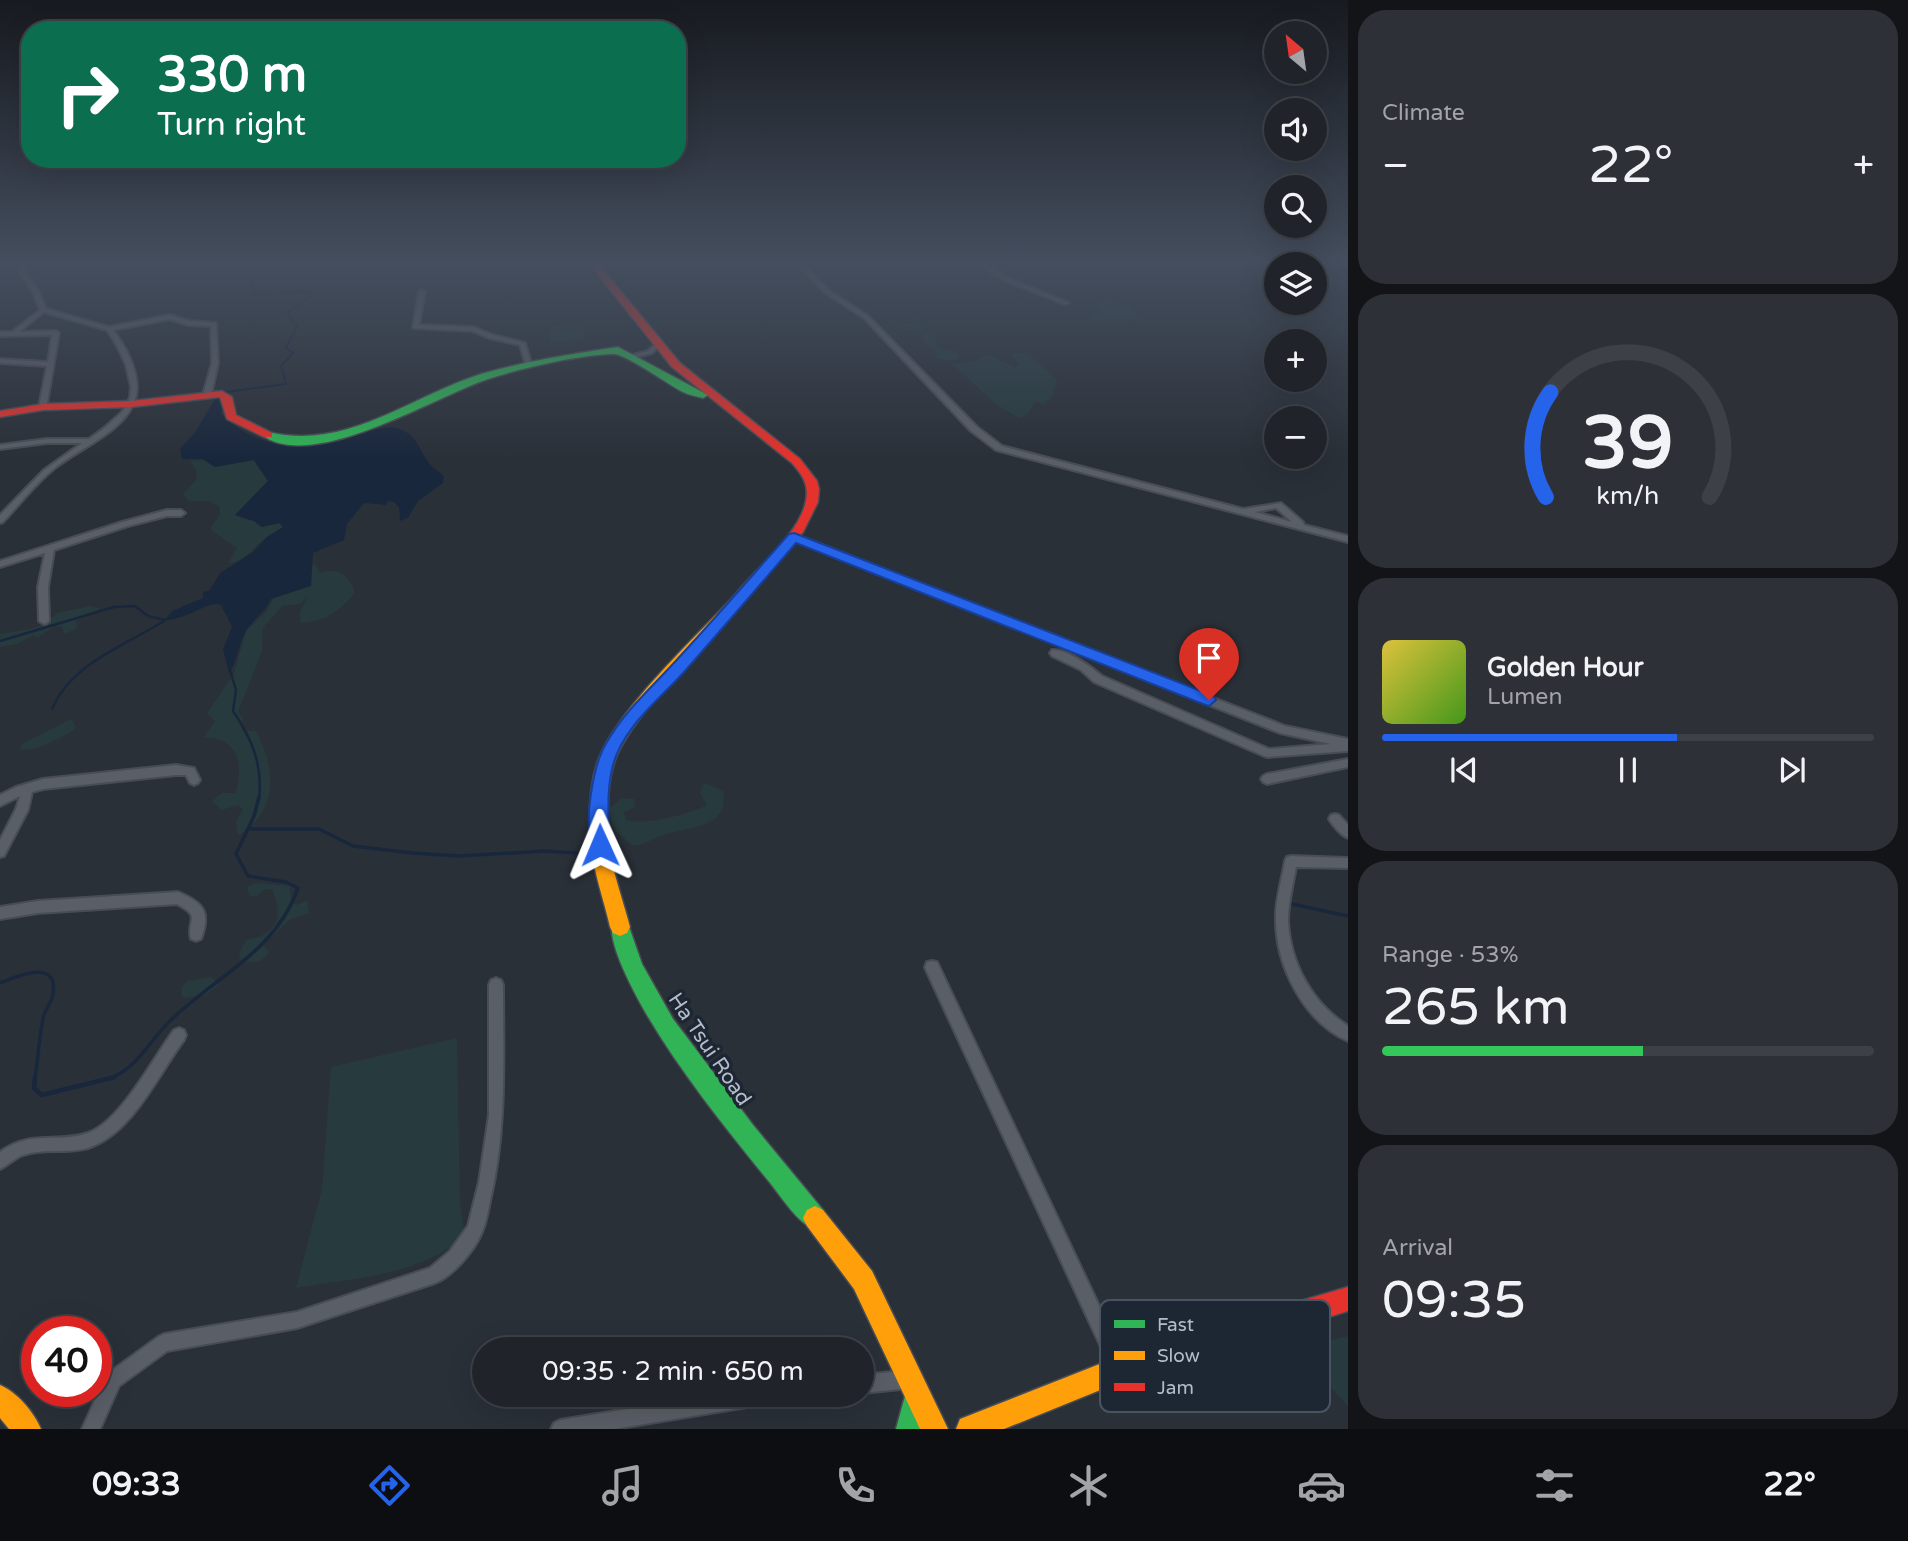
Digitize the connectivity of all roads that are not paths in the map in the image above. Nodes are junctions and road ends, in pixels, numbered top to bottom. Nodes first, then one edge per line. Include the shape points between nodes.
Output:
1 (22, 327) edge
2 (101, 327) edge
3 (121, 327) edge
4 (214, 327) edge
5 (415, 327) edge
6 (644, 327) edge
7 (875, 327) edge
8 (109, 329) junction
9 (15, 332) junction
10 (0, 337) edge
11 (658, 344) junction
12 (632, 356) junction
13 (0, 361) edge
14 (51, 364) junction
15 (529, 366) junction
16 (207, 395) junction
17 (703, 395) dead end
18 (131, 404) junction
19 (43, 407) junction
20 (0, 414) edge
21 (89, 440) junction
22 (0, 447) edge
23 (1278, 506) junction
24 (1243, 512) junction
25 (181, 513) dead end
26 (1272, 519) junction
27 (0, 520) edge
28 (1320, 533) junction
29 (794, 537) junction
30 (1348, 539) edge
31 (50, 549) junction
32 (0, 564) edge
33 (44, 621) dead end
34 (1055, 653) dead end
35 (1348, 745) edge
36 (1348, 763) edge
37 (1267, 779) dead end
38 (194, 780) dead end
39 (27, 789) junction
40 (0, 801) edge
41 (1335, 819) dead end
42 (1348, 833) edge
43 (0, 852) edge
44 (1348, 863) edge
45 (0, 913) edge
46 (196, 935) dead end
47 (932, 967) dead end
48 (496, 985) dead end
49 (179, 1035) dead end
50 (1346, 1035) edge
51 (0, 1161) edge
52 (1348, 1299) edge
53 (1330, 1305) edge
54 (1100, 1326) edge
55 (1100, 1377) edge
56 (874, 1385) edge
57 (914, 1387) junction
58 (0, 1398) edge
59 (693, 1407) edge
60 (980, 1426) edge
61 (27, 1429) edge
62 (91, 1429) edge
63 (560, 1429) edge
64 (910, 1429) edge
65 (934, 1429) edge

1 - 9 street
2 - 8 street
3 - 8 street
4 - 16 street via 215,363
5 - 15 street via 473,329 523,344
6 - 11 street, Ha Tsui Road
7 - 24 street via 974,429 999,448
8 - 18 street via 134,384
9 - 10 street
9 - 14 street via 56,333
11 - 12 street via 650,352
11 - 29 street, Ha Tsui Road via 676,365 810,477 814,491 810,510
12 - 15 street via 618,350
12 - 17 street
13 - 14 street
14 - 19 street
15 - 16 street via 467,383 363,429 308,443 259,434 231,417 226,395
16 - 18 street
18 - 19 street
18 - 21 street
19 - 20 street
21 - 22 street
21 - 27 street via 45,472
23 - 24 street
23 - 26 street
23 - 28 street
24 - 26 street
25 - 31 street via 125,524
26 - 28 street
28 - 30 street
29 - 35 street via 1284,730
29 - 57 street, Ha Tsui Road via 642,705 613,746 600,795 600,845 624,945 661,1021 743,1134 863,1280
31 - 32 street
31 - 33 street via 43,587
34 - 35 street via 1085,667 1098,679 1268,753
36 - 37 street
38 - 39 street via 190,771 176,770
39 - 40 street
39 - 43 street via 22,810
41 - 42 street
44 - 50 street via 1291,861 1282,920 1293,973 1323,1014
45 - 46 street via 178,898 195,907 199,916
47 - 54 street
48 - 62 street via 496,1115 488,1182 475,1230 456,1256 435,1275 297,1320 164,1343 113,1380
49 - 51 street via 104,1133 82,1143 18,1147
52 - 53 street
55 - 60 street
56 - 57 street
57 - 64 street
57 - 65 street, Ha Tsui Road
58 - 61 street
59 - 63 street

